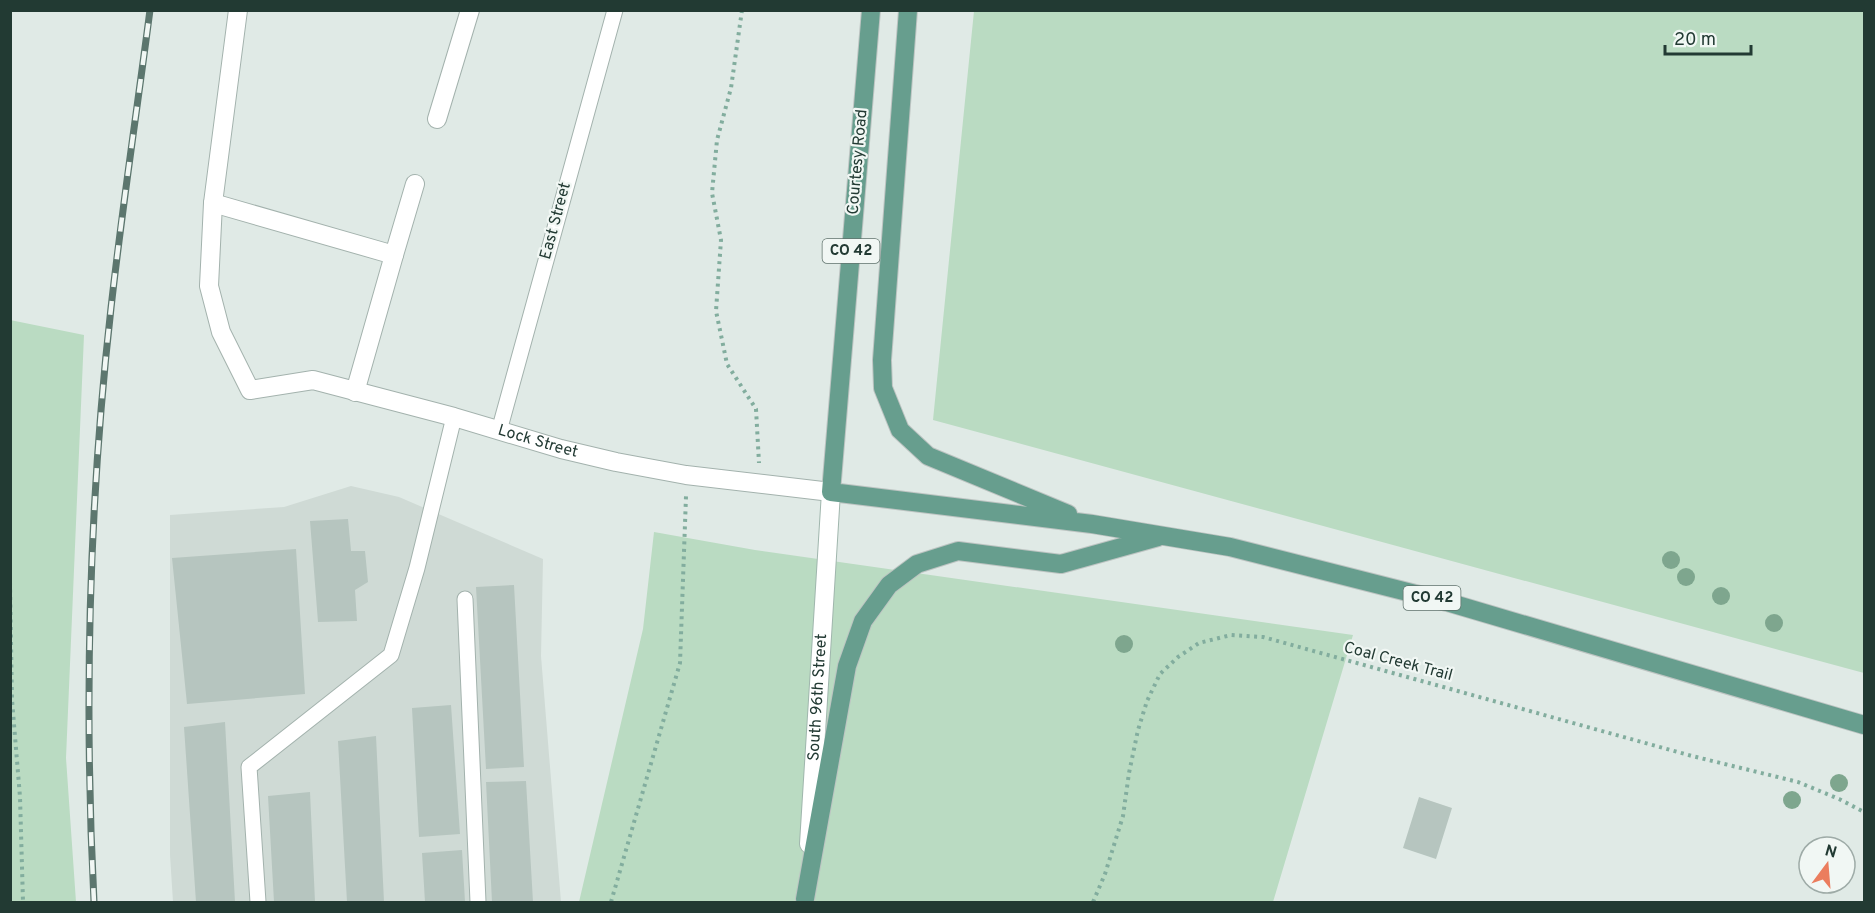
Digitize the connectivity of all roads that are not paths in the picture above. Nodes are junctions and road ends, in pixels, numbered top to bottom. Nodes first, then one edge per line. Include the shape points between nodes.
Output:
1 (238, 10) edge
2 (470, 10) edge
3 (615, 10) edge
4 (871, 10) edge
5 (908, 10) edge
6 (437, 119) dead end
7 (415, 184) dead end
8 (213, 203) junction
9 (394, 255) junction
10 (356, 392) junction
11 (454, 417) junction
12 (499, 431) junction
13 (831, 492) junction
14 (1092, 524) junction
15 (1166, 536) junction
16 (465, 599) dead end
17 (1864, 725) edge
18 (805, 901) edge
19 (258, 903) edge
20 (478, 903) edge

1 - 8 street
2 - 6 street
3 - 12 lane, East Street
4 - 13 main road, Courtesy Road / CO 42
5 - 14 main road via 883,388 900,430 928,456
7 - 9 street
8 - 9 street
8 - 10 street, Lock Street via 209,286 221,332 250,390 313,381
9 - 10 street
10 - 11 street, Lock Street
11 - 12 street, Lock Street
11 - 19 lane via 391,655 249,767
12 - 13 street, Lock Street via 583,454 686,475
13 - 14 main road, CO 42
13 - 18 street, South 96th Street
14 - 15 main road, CO 42
15 - 17 main road, CO 42 via 1241,550 1436,599
15 - 18 main road via 1061,564 958,551 917,564 889,585 864,621 847,666
16 - 20 lane

